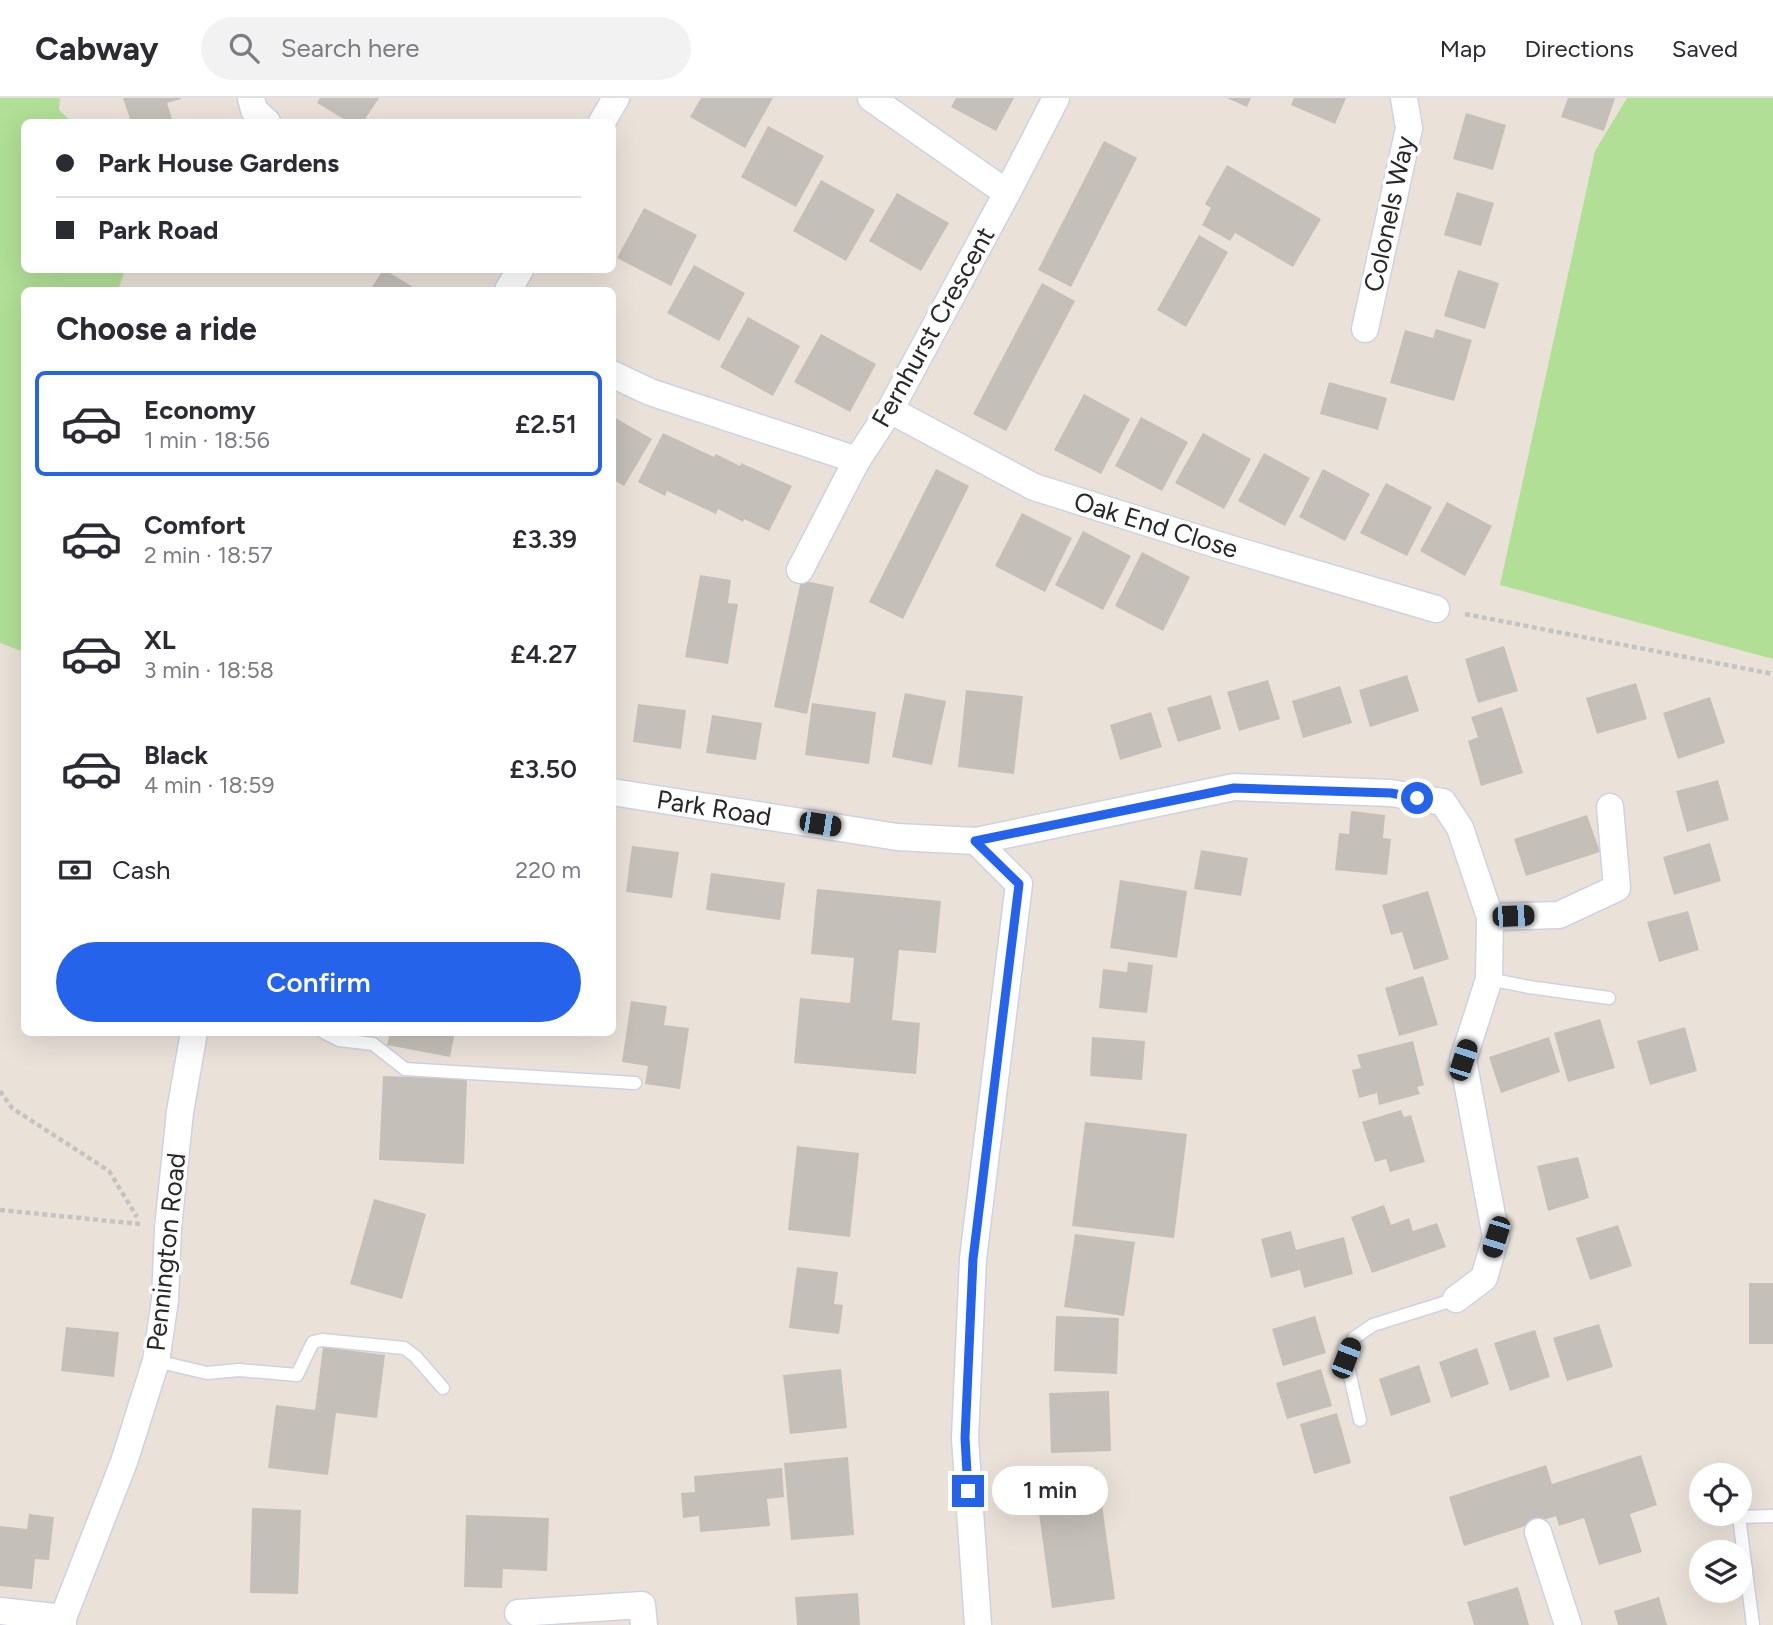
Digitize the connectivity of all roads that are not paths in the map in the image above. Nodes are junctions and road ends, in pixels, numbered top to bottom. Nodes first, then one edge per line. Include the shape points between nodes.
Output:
1 (251, 98) edge
2 (617, 98) edge
3 (871, 98) edge
4 (1056, 98) edge
5 (1404, 98) edge
6 (264, 119) edge
7 (604, 119) edge
8 (1007, 193) junction
9 (1365, 329) dead end
10 (616, 376) edge
11 (890, 410) junction
12 (857, 460) junction
13 (800, 570) dead end
14 (1436, 609) road end
15 (616, 793) edge
16 (1610, 807) dead end
17 (975, 841) junction
18 (1490, 917) junction
19 (1489, 979) junction
20 (1609, 998) dead end
21 (193, 1036) edge
22 (331, 1036) edge
23 (635, 1083) dead end
24 (1456, 1298) joint
25 (156, 1361) junction
26 (443, 1388) dead end
27 (1360, 1420) dead end
28 (1773, 1516) edge
29 (1538, 1532) dead end
30 (0, 1611) edge
31 (518, 1613) dead end
32 (63, 1622) edge
33 (644, 1625) edge
34 (978, 1625) edge
35 (1568, 1625) edge
36 (1753, 1625) edge

1 - 6 street via 254,110
2 - 7 street
3 - 8 street
4 - 8 street, Fernhurst Crescent
5 - 9 street, Colonels Way via 1409,128
8 - 11 street, Fernhurst Crescent
10 - 12 street via 650,392
11 - 12 street, Fernhurst Crescent
11 - 14 street, Oak End Close via 1034,487
12 - 13 street, Fernhurst Crescent
15 - 17 street, Park Road via 897,836
16 - 18 street via 1617,888 1559,915
17 - 18 street, Park Road via 1234,788 1391,793 1443,802 1460,828
17 - 34 street via 1019,884 973,1259 965,1438
18 - 19 street, Park Road
19 - 20 lane
19 - 24 street, Park Road via 1463,1060 1496,1237 1484,1278
21 - 25 street, Pennington Road via 180,1112
22 - 23 lane via 373,1044 405,1069
24 - 27 lane via 1373,1325 1354,1338 1346,1358
25 - 26 lane via 207,1373 239,1370 296,1375 313,1342 322,1340 404,1348
25 - 32 street, Pennington Road via 124,1462
28 - 36 lane via 1739,1517
29 - 35 street
30 - 32 street
31 - 33 street via 642,1605

